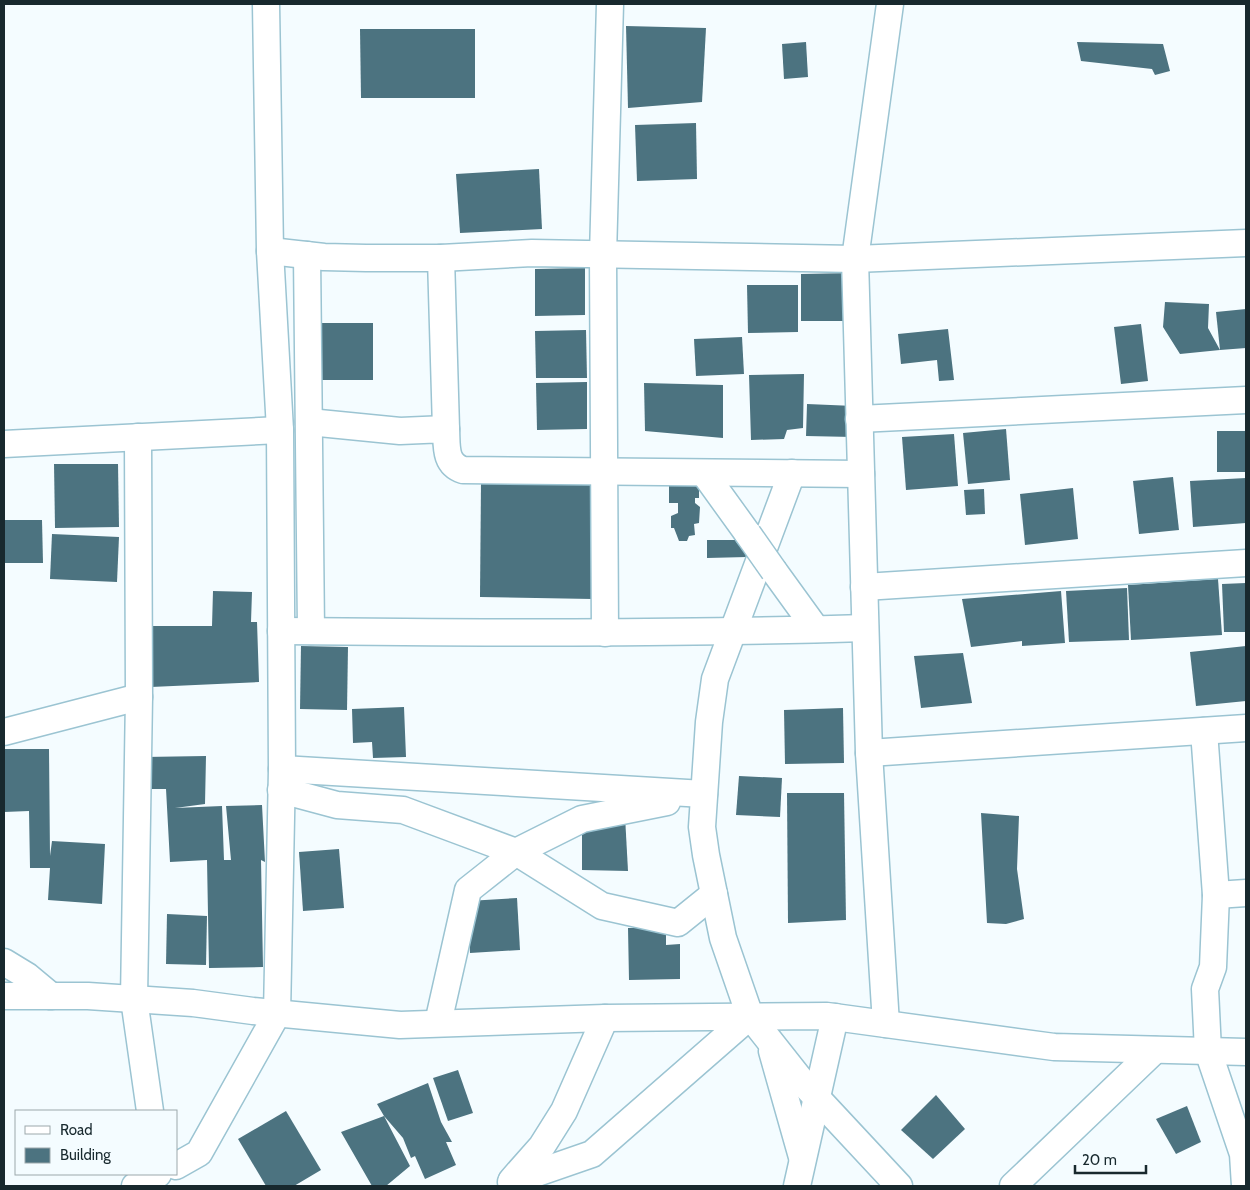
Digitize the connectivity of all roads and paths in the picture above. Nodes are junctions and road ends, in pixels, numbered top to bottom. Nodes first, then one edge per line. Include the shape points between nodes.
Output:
1 (266, 4) edge
2 (610, 4) edge
3 (890, 4) edge
4 (1246, 243) edge
5 (270, 251) junction
6 (307, 255) junction
7 (603, 255) junction
8 (441, 258) junction
9 (855, 259) junction
10 (1246, 400) edge
11 (859, 419) junction
12 (309, 422) junction
13 (446, 428) junction
14 (280, 430) junction
15 (138, 437) junction
16 (4, 444) edge
17 (603, 472) junction
18 (704, 473) junction
19 (792, 473) junction
20 (861, 474) junction
21 (1246, 563) edge
22 (864, 587) junction
23 (865, 628) junction
24 (816, 629) junction
25 (281, 631) junction
26 (310, 632) junction
27 (732, 632) junction
28 (605, 633) junction
29 (139, 697) junction
30 (1246, 728) edge
31 (1204, 731) junction
32 (4, 732) edge
33 (869, 753) junction
34 (281, 779) junction
35 (704, 794) junction
36 (516, 852) junction
37 (1246, 893) edge
38 (714, 894) junction
39 (1216, 895) junction
40 (4, 962) edge
41 (4, 996) edge
42 (51, 996) junction
43 (134, 999) junction
44 (277, 1014) junction
45 (750, 1016) junction
46 (835, 1017) junction
47 (605, 1018) junction
48 (438, 1023) junction
49 (886, 1024) junction
50 (768, 1038) junction
51 (1155, 1050) junction
52 (1208, 1051) junction
53 (1246, 1052) edge
54 (817, 1098) junction
55 (150, 1110) edge
56 (592, 1154) junction
57 (803, 1160) junction
58 (178, 1166) edge
59 (163, 1175) edge
60 (509, 1184) edge
61 (135, 1186) edge
62 (561, 1186) edge
63 (797, 1186) edge
64 (899, 1186) edge
65 (1013, 1186) edge
66 (1245, 1186) edge

1 - 5 street
2 - 7 street
3 - 9 street
4 - 9 street
5 - 6 street
5 - 14 street
6 - 8 street
6 - 12 street
7 - 8 street via 532,253
7 - 9 street
7 - 17 street
8 - 13 street
9 - 11 street
10 - 11 street
11 - 20 street
12 - 13 street via 400,431
12 - 26 street
13 - 17 street via 448,460 463,470
14 - 15 street
14 - 25 street
15 - 16 street
15 - 29 street
17 - 18 street
17 - 28 street
18 - 19 street
18 - 24 street, bridge
19 - 20 street
19 - 27 street
20 - 22 street
21 - 22 street
22 - 23 street
23 - 24 street
23 - 33 street
24 - 27 street
25 - 26 street
25 - 34 street
26 - 28 street
27 - 28 street
27 - 35 street via 715,679
29 - 32 street
29 - 43 street
30 - 31 street
31 - 33 street
31 - 39 street
33 - 49 street
34 - 35 street
34 - 36 street via 337,805 403,810
34 - 44 street
35 - 36 street via 582,819
35 - 38 street via 702,827
36 - 38 street via 602,906 678,924
36 - 48 street via 468,890
37 - 39 street
38 - 45 street via 723,938
39 - 52 street via 1213,966 1205,989
40 - 42 street
41 - 42 street
42 - 43 street
43 - 44 street
43 - 55 street
44 - 48 street via 400,1025
44 - 58 street via 199,1153
45 - 46 street
45 - 47 street
45 - 50 street
45 - 56 street
46 - 49 street
46 - 54 street
47 - 48 street
47 - 60 street via 564,1111 542,1146
49 - 51 street via 1054,1047
50 - 54 street
50 - 57 street
51 - 52 street
51 - 65 street
52 - 53 street
52 - 66 street via 1243,1154
54 - 57 street
54 - 64 street
56 - 60 street
56 - 62 street
57 - 63 street
59 - 61 street

